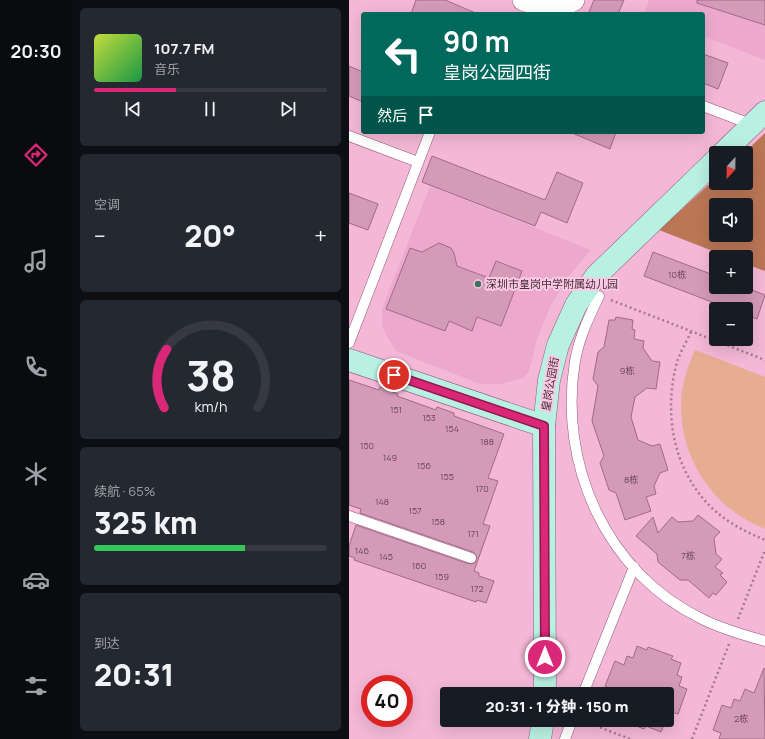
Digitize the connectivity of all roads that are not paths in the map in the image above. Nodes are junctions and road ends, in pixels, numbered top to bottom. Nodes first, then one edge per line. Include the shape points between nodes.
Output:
1 (523, 0) edge
2 (574, 0) edge
3 (705, 106) edge
4 (759, 119) edge
5 (429, 134) edge
6 (349, 136) edge
7 (730, 146) edge
8 (418, 162) junction
9 (709, 167) edge
10 (599, 296) road end
11 (349, 343) edge
12 (349, 360) edge
13 (544, 426) junction
14 (349, 516) edge
15 (471, 558) dead end
16 (634, 567) junction
17 (765, 641) edge
18 (545, 687) edge
19 (586, 687) edge
20 (542, 727) edge
21 (569, 727) edge
22 (541, 739) edge
23 (565, 739) edge

1 - 2 street via 554,7
3 - 4 lane
4 - 7 street
5 - 8 lane
6 - 8 lane
8 - 11 lane
9 - 13 street, 皇岗公园街 via 585,289 558,345 549,380
10 - 16 lane via 585,327 576,360 571,394 572,428 577,462 588,495 603,526
12 - 13 street
13 - 18 street, 皇岗公园街
14 - 15 lane
16 - 17 lane via 645,580 672,602 701,619 733,633
16 - 19 lane
20 - 22 street
21 - 23 lane

